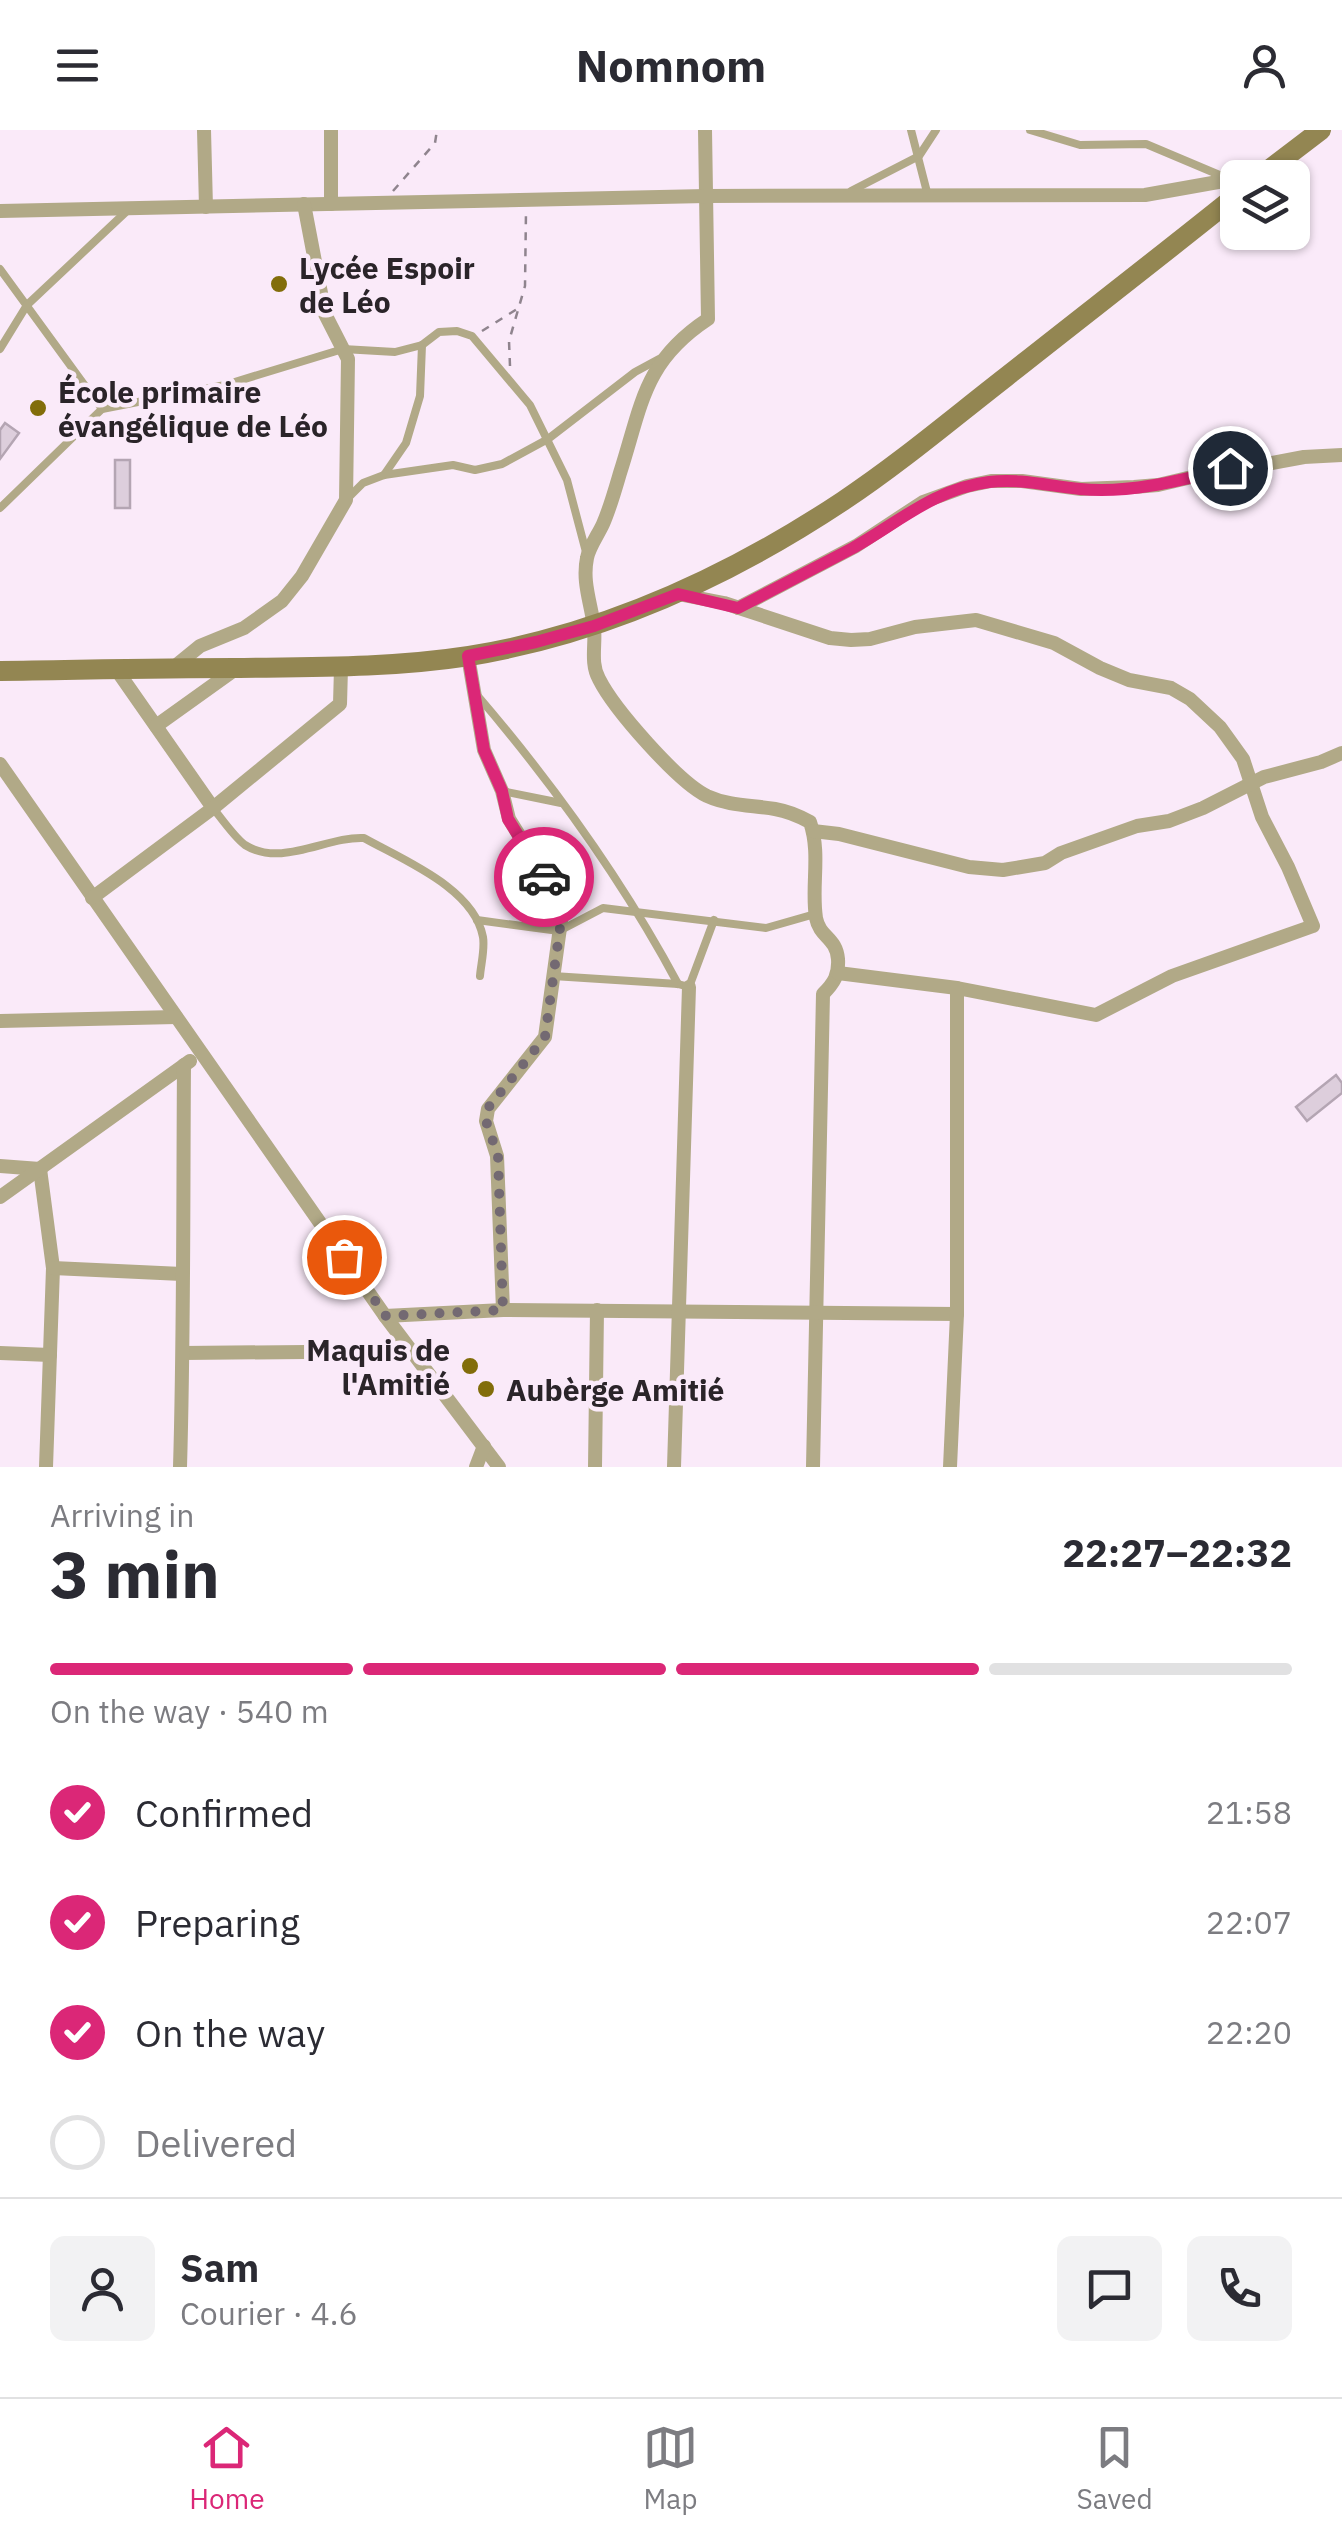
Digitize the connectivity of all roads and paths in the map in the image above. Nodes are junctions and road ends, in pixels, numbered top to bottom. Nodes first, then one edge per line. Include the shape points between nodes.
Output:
1 (204, 130) edge
2 (331, 130) edge
3 (436, 130) edge
4 (705, 130) edge
5 (911, 130) edge
6 (936, 130) edge
7 (1030, 130) edge
8 (1321, 130) edge
9 (918, 156) junction
10 (1281, 160) edge
11 (1220, 180) edge
12 (1220, 187) edge
13 (706, 196) junction
14 (843, 196) junction
15 (928, 196) junction
16 (1220, 197) edge
17 (526, 200) junction
18 (382, 203) junction
19 (304, 204) junction
20 (331, 204) junction
21 (206, 207) junction
22 (129, 208) junction
23 (0, 211) edge
24 (0, 269) edge
25 (26, 305) junction
26 (519, 308) junction
27 (472, 336) junction
28 (422, 345) junction
29 (0, 349) edge
30 (343, 349) junction
31 (664, 357) junction
32 (511, 382) junction
33 (102, 409) junction
34 (548, 439) junction
35 (1342, 455) edge
36 (384, 475) junction
37 (346, 500) junction
38 (0, 508) edge
39 (587, 556) junction
40 (678, 594) junction
41 (738, 608) junction
42 (594, 626) junction
43 (468, 656) junction
44 (172, 668) junction
45 (237, 668) junction
46 (341, 668) junction
47 (116, 669) junction
48 (0, 671) edge
49 (474, 691) junction
50 (156, 726) junction
51 (1342, 752) edge
52 (0, 764) edge
53 (1250, 784) junction
54 (502, 791) junction
55 (562, 803) junction
56 (213, 808) junction
57 (813, 831) junction
58 (92, 898) junction
59 (638, 914) junction
60 (816, 914) junction
61 (477, 920) junction
62 (714, 920) junction
63 (559, 931) junction
64 (838, 973) junction
65 (480, 976) dead end
66 (553, 976) junction
67 (683, 985) junction
68 (957, 988) junction
69 (176, 1017) junction
70 (0, 1021) edge
71 (200, 1053) junction
72 (184, 1065) junction
73 (0, 1166) edge
74 (40, 1169) junction
75 (0, 1197) edge
76 (54, 1268) junction
77 (182, 1274) junction
78 (503, 1310) junction
79 (596, 1310) junction
80 (680, 1310) junction
81 (818, 1312) junction
82 (957, 1314) junction
83 (386, 1316) junction
84 (412, 1351) junction
85 (0, 1353) edge
86 (183, 1353) junction
87 (50, 1354) junction
88 (484, 1446) junction
89 (46, 1467) edge
90 (180, 1467) edge
91 (476, 1467) edge
92 (499, 1467) edge
93 (595, 1467) edge
94 (674, 1467) edge
95 (812, 1467) edge
96 (950, 1467) edge

1 - 21 street
2 - 20 street
3 - 18 path via 435,143
4 - 13 street
5 - 9 lane
6 - 9 lane
7 - 11 lane via 1080,145 1146,144
8 - 10 street
9 - 14 lane
9 - 15 lane
12 - 15 street via 1145,195
13 - 14 street
13 - 17 street
13 - 31 street via 708,319
14 - 15 street
16 - 40 street via 843,501
17 - 18 street
17 - 26 path
18 - 20 street
19 - 20 street
19 - 21 street
19 - 30 street via 325,314
21 - 22 street
22 - 23 street
22 - 25 lane
24 - 25 lane
25 - 29 lane
25 - 33 lane
26 - 27 path
26 - 32 path via 509,341
27 - 28 lane via 439,332
27 - 32 lane
28 - 30 lane via 395,352
28 - 36 lane via 420,396 406,443
30 - 33 lane via 225,385
30 - 37 street
31 - 34 lane
31 - 39 street via 647,385
32 - 34 lane
33 - 38 lane
34 - 36 lane via 502,464 475,470 452,465
34 - 39 lane via 567,480
35 - 41 street via 1134,487 1022,481 967,486 923,502
36 - 37 lane via 363,482
37 - 44 street via 282,601
39 - 42 street
40 - 41 street
40 - 42 street
41 - 53 street via 830,638 870,639 976,620 1054,644 1129,680 1190,699 1227,736
42 - 43 street
42 - 57 street via 599,680 684,780 712,798 799,816
43 - 46 street
43 - 49 street
44 - 45 street
44 - 47 street
45 - 46 street
45 - 50 street
46 - 56 street via 340,704
47 - 48 street
47 - 50 street
49 - 54 street via 484,750
49 - 55 lane
50 - 56 street
51 - 53 street
52 - 58 street
53 - 57 street via 1169,821 1138,826 1045,863 1003,870
53 - 68 street via 1314,926 1172,976 1096,1015
54 - 55 lane
54 - 63 street via 508,819 563,906
55 - 59 lane
56 - 58 street
56 - 61 lane via 244,845 270,853 364,838 451,889
57 - 60 street
58 - 69 street
59 - 62 lane
59 - 63 lane via 602,908
59 - 67 lane
60 - 62 lane via 766,928
60 - 64 street via 819,930 834,942
61 - 63 lane
61 - 65 lane via 483,938
62 - 67 lane
63 - 66 street
64 - 68 street
64 - 81 street via 823,994
66 - 67 lane
66 - 78 street via 545,1037 488,1108 486,1121 498,1156
67 - 80 street
68 - 82 street
69 - 70 street
69 - 71 street
71 - 72 street
71 - 83 street
72 - 74 street
72 - 77 street
73 - 74 street
74 - 75 street
74 - 76 street
76 - 77 street
76 - 87 street
77 - 86 street
78 - 79 street
78 - 83 street
79 - 80 street
79 - 93 street
80 - 81 street
80 - 94 street
81 - 82 street
81 - 95 street
82 - 96 street
83 - 84 street
84 - 86 street
84 - 88 street
85 - 87 street
86 - 90 street
87 - 89 street
88 - 91 street
88 - 92 street

